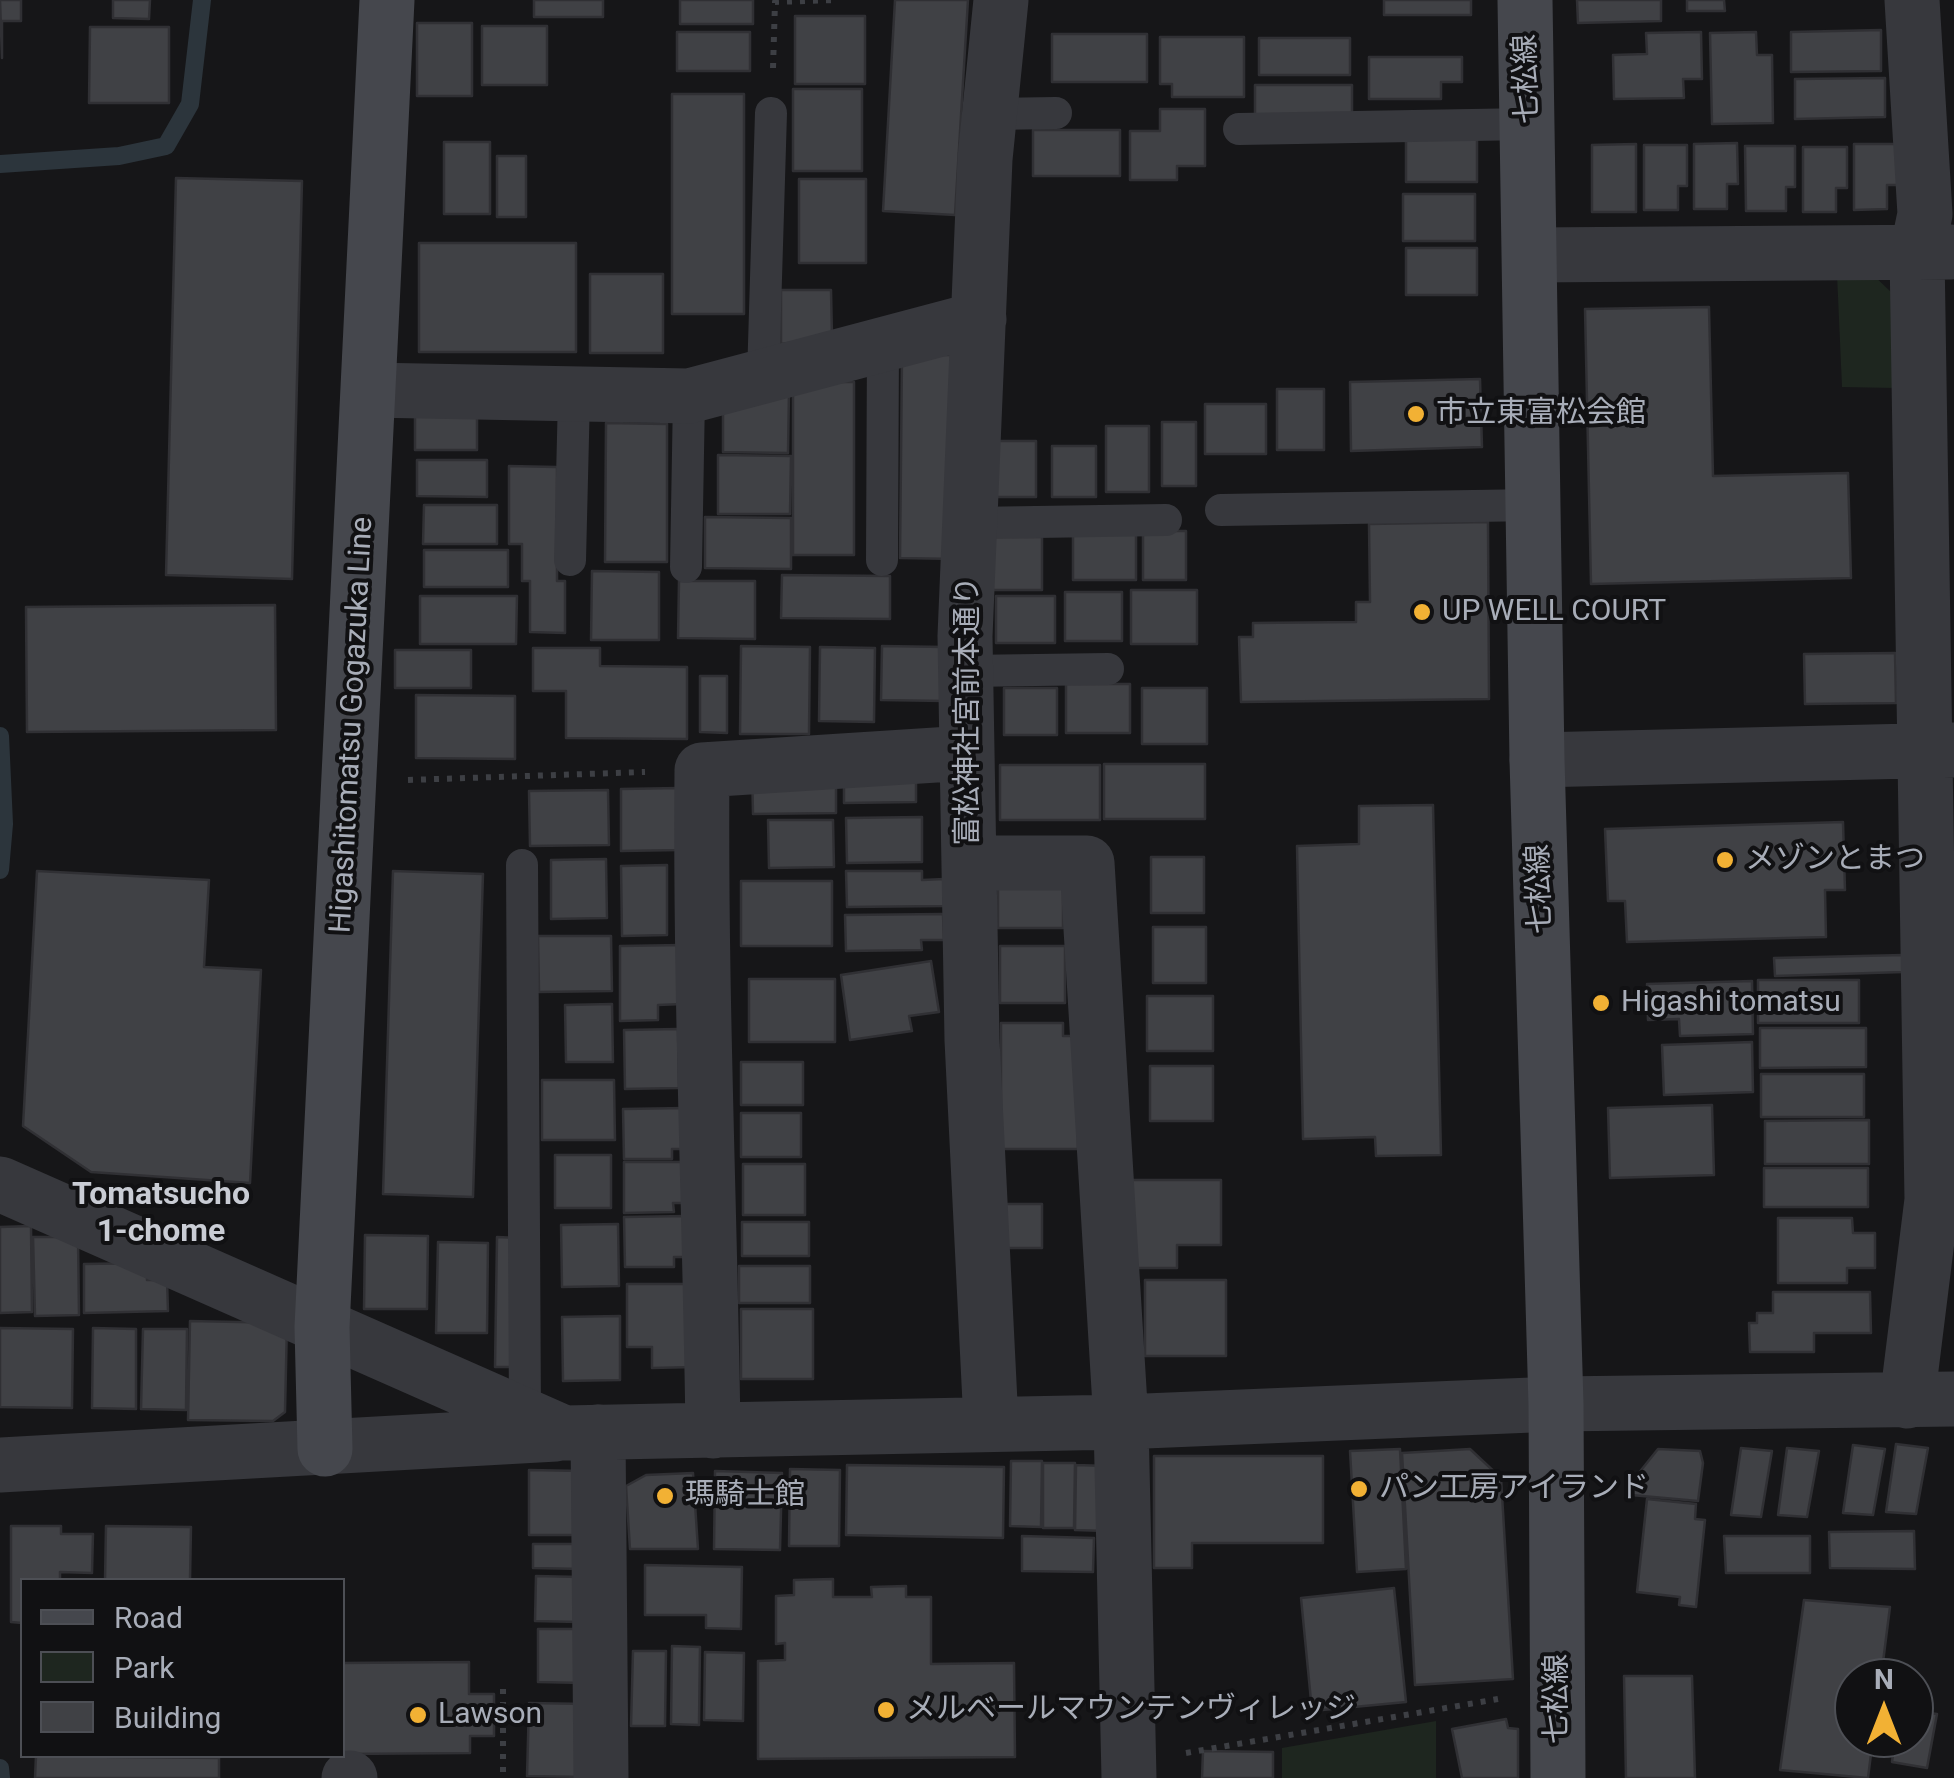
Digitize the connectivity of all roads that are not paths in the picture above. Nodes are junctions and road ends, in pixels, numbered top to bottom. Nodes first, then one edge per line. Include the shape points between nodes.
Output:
1 (387, 0) edge
2 (1001, 0) edge
3 (1525, 0) edge
4 (1912, 0) edge
5 (770, 113) road end
6 (1056, 113) dead end
7 (991, 114) junction
8 (1529, 124) junction
9 (1239, 129) dead end
10 (1936, 252) edge
11 (1530, 255) junction
12 (978, 319) junction
13 (883, 344) junction
14 (762, 377) junction
15 (369, 390) junction
16 (574, 396) junction
17 (690, 396) junction
18 (1536, 505) junction
19 (1220, 510) dead end
20 (1166, 520) dead end
21 (971, 523) junction
22 (570, 560) dead end
23 (882, 560) dead end
24 (686, 567) dead end
25 (1108, 669) dead end
26 (966, 671) junction
27 (1940, 750) edge
28 (967, 752) junction
29 (1537, 760) junction
30 (969, 863) junction
31 (522, 865) dead end
32 (0, 1184) edge
33 (322, 1327) junction
34 (1930, 1400) edge
35 (1556, 1404) junction
36 (1120, 1422) junction
37 (991, 1423) junction
38 (562, 1427) junction
39 (713, 1430) junction
40 (325, 1449) junction
41 (0, 1465) edge
42 (1148, 1767) edge
43 (601, 1778) edge
44 (1558, 1778) edge

1 - 15 street, Higashitomatsu Gogazuka Line
2 - 7 street, 富松神社宮前本通り
3 - 8 street, 七松線
4 - 10 street via 1926,214
5 - 14 lane
6 - 7 lane
7 - 12 street, 富松神社宮前本通り
8 - 9 lane
8 - 11 street, 七松線
10 - 11 street
10 - 27 street
11 - 18 street, 七松線
12 - 13 street
12 - 21 street, 富松神社宮前本通り
13 - 14 street
13 - 23 lane
14 - 17 street
15 - 16 street
15 - 33 street, Higashitomatsu Gogazuka Line
16 - 17 street
16 - 22 lane
17 - 24 lane
18 - 19 lane
18 - 29 street, 七松線
20 - 21 lane
21 - 26 street, 富松神社宮前本通り
25 - 26 lane
26 - 28 street, 富松神社宮前本通り
27 - 29 street
27 - 34 street
28 - 30 street, 富松神社宮前本通り
28 - 39 street via 702,770 700,975
29 - 35 street, 七松線
30 - 36 street via 1087,863
30 - 37 street, 富松神社宮前本通り
31 - 38 lane
32 - 33 street
33 - 38 street
33 - 40 street, Higashitomatsu Gogazuka Line
34 - 35 street
35 - 36 street
35 - 44 street, 七松線
36 - 37 street
36 - 42 street
37 - 39 street
38 - 39 street
38 - 40 street
38 - 43 street
40 - 41 street

